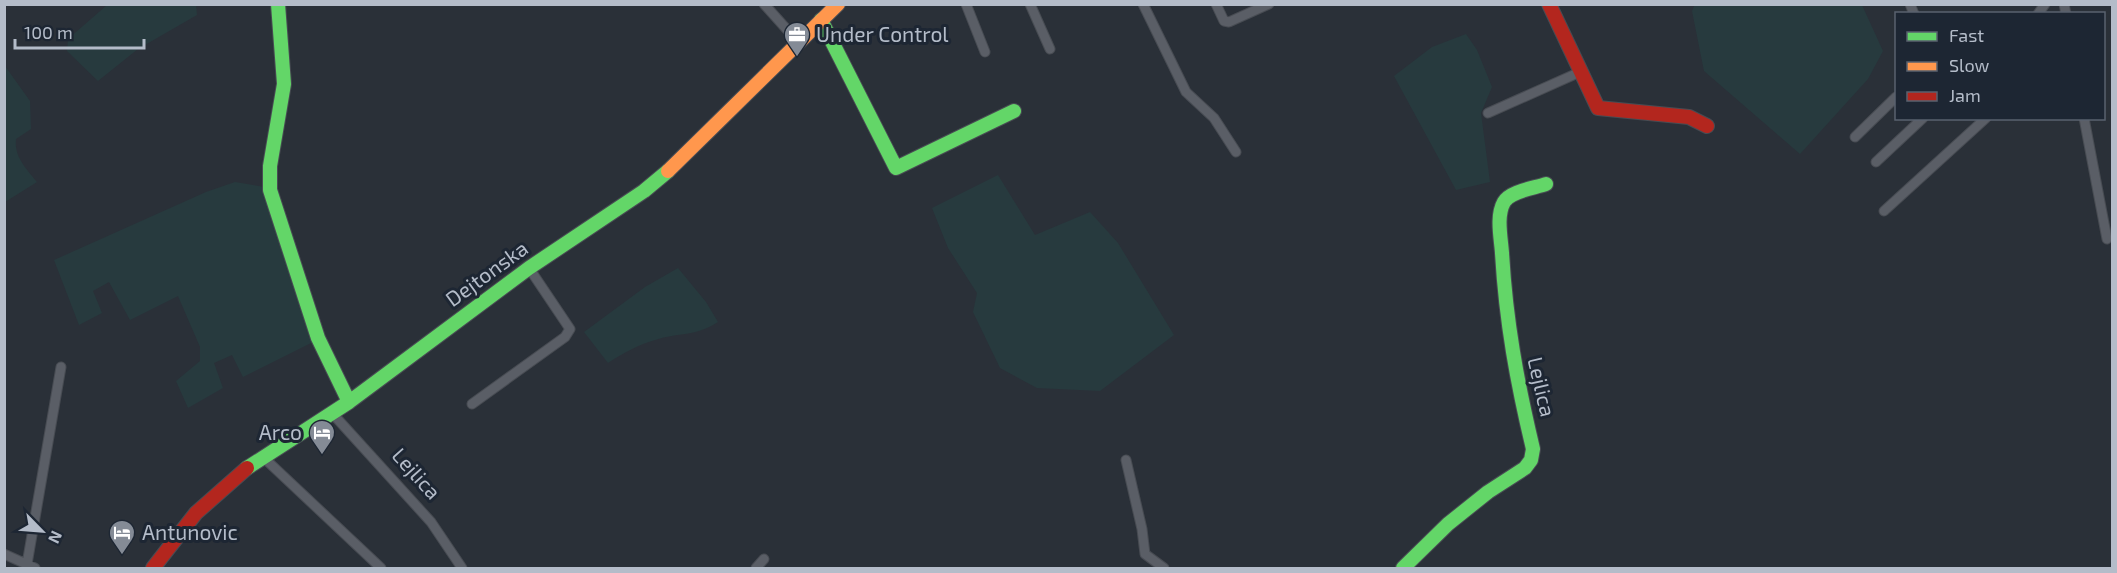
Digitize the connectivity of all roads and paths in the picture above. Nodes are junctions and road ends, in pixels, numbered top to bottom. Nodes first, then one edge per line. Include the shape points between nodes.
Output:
1 (278, 4) edge
2 (764, 4) edge
3 (838, 4) edge
4 (966, 4) edge
5 (1030, 4) edge
6 (1143, 4) edge
7 (1216, 4) edge
8 (1269, 4) edge
9 (1550, 4) edge
10 (821, 20) junction
11 (799, 43) junction
12 (1050, 49) dead end
13 (985, 52) dead end
14 (1580, 72) junction
15 (1895, 98) edge
16 (1014, 111) dead end
17 (1488, 112) dead end
18 (1921, 120) edge
19 (1984, 120) edge
20 (2084, 120) edge
21 (1707, 126) dead end
22 (1855, 137) dead end
23 (1236, 152) dead end
24 (1876, 162) dead end
25 (1546, 184) dead end
26 (1884, 211) dead end
27 (2107, 239) dead end
28 (529, 268) junction
29 (62, 367) dead end
30 (349, 402) junction
31 (472, 404) dead end
32 (332, 413) junction
33 (263, 457) junction
34 (1126, 460) dead end
35 (4, 554) edge
36 (764, 559) dead end
37 (31, 566) edge
38 (153, 568) edge
39 (381, 568) edge
40 (462, 568) edge
41 (756, 568) edge
42 (1164, 568) edge
43 (1403, 568) edge

1 - 30 street via 284,84 270,166 270,190 318,338
2 - 11 street
3 - 10 street, Dejtonska
4 - 13 street
5 - 12 street
6 - 23 street via 1186,92 1214,118
7 - 8 street via 1224,21 1229,22
9 - 14 street
10 - 11 street, Dejtonska
10 - 16 street via 896,168
11 - 28 street, Dejtonska via 682,160 605,219
14 - 17 street
14 - 21 street via 1601,110 1689,117
15 - 22 street
18 - 24 street
19 - 26 street
20 - 27 street
25 - 43 street, Lejlica via 1504,202 1500,224 1505,302 1514,370 1533,449 1531,460 1526,468 1448,524
28 - 30 street, Dejtonska
28 - 31 street via 570,328 565,337
29 - 37 street
30 - 32 street, Dejtonska
32 - 33 street, Dejtonska
32 - 40 street, Lejlica via 431,522
33 - 38 street, Dejtonska via 196,513
33 - 39 street
34 - 42 street via 1144,554
35 - 37 street
36 - 41 street

